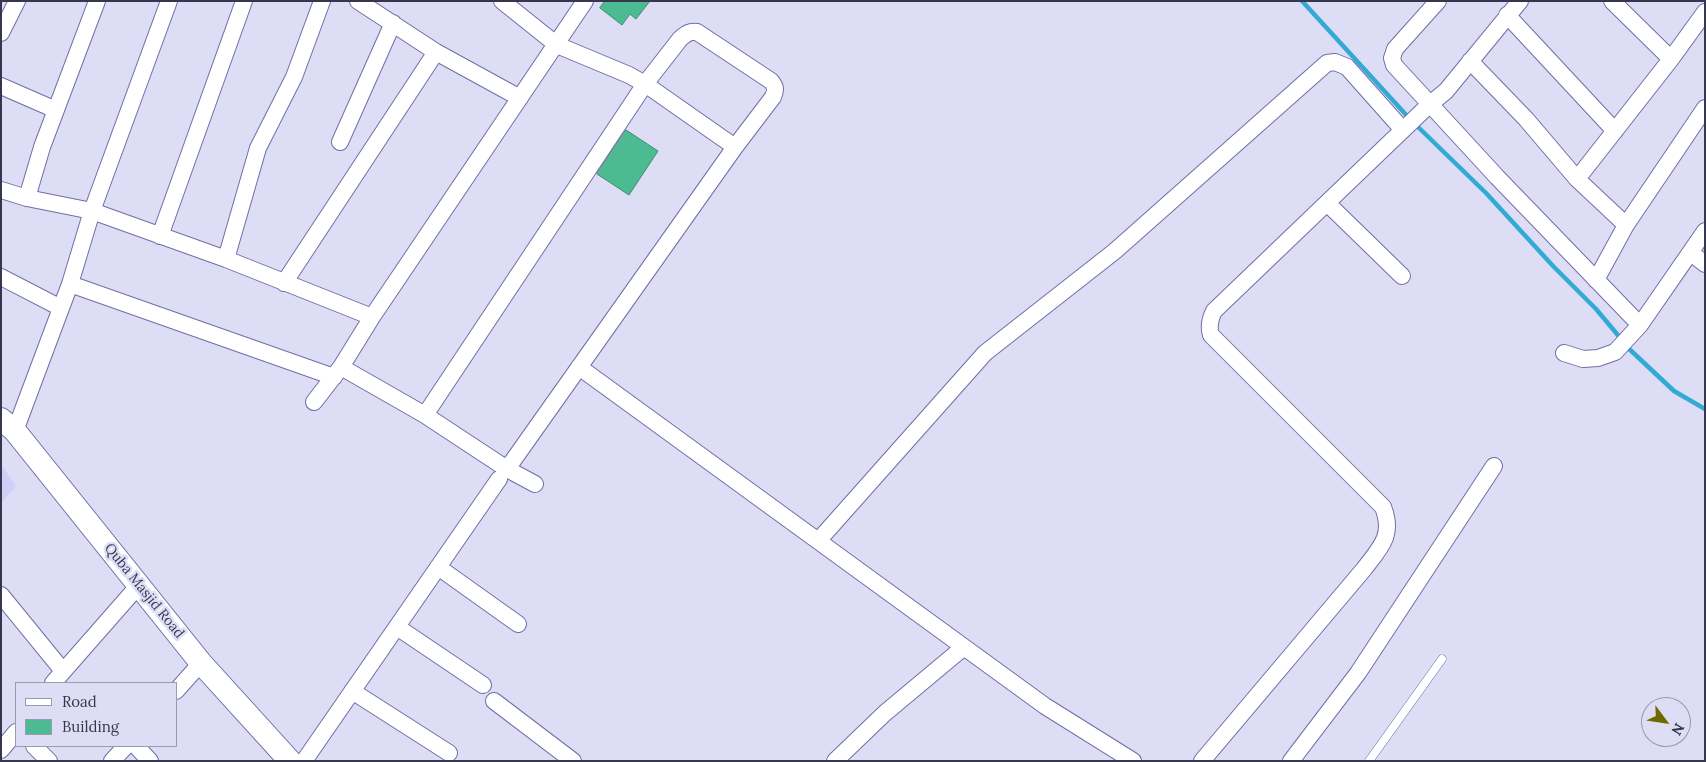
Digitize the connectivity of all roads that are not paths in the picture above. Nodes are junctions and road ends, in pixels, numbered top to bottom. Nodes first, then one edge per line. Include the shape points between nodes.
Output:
1 (17, 1) edge
2 (97, 1) edge
3 (169, 1) edge
4 (244, 1) edge
5 (322, 1) edge
6 (358, 1) edge
7 (502, 1) edge
8 (585, 1) edge
9 (1438, 1) edge
10 (1520, 1) edge
11 (1612, 1) edge
12 (1705, 12) edge
13 (1507, 15) junction
14 (393, 23) junction
15 (1, 33) edge
16 (557, 45) junction
17 (436, 52) junction
18 (1671, 59) junction
19 (1470, 61) junction
20 (645, 84) junction
21 (1, 86) edge
22 (520, 98) junction
23 (1426, 108) junction
24 (1705, 108) edge
25 (56, 110) junction
26 (1404, 129) junction
27 (1615, 131) junction
28 (340, 142) dead end
29 (735, 147) junction
30 (1577, 179) junction
31 (1, 190) edge
32 (27, 198) junction
33 (1328, 203) junction
34 (92, 211) junction
35 (1626, 225) junction
36 (1705, 231) edge
37 (160, 236) junction
38 (1690, 253) junction
39 (226, 259) junction
40 (1705, 264) edge
41 (1, 276) edge
42 (1402, 276) dead end
43 (1596, 280) junction
44 (284, 283) junction
45 (70, 284) junction
46 (61, 308) junction
47 (372, 317) junction
48 (1632, 335) junction
49 (1564, 353) dead end
50 (579, 367) junction
51 (337, 372) junction
52 (314, 402) dead end
53 (425, 415) junction
54 (8, 425) edge
55 (1494, 466) dead end
56 (503, 474) junction
57 (536, 484) dead end
58 (818, 541) junction
59 (438, 567) junction
60 (138, 585) junction
61 (2, 598) edge
62 (518, 624) dead end
63 (397, 627) junction
64 (964, 647) junction
65 (1442, 660) dead end
66 (202, 663) junction
67 (58, 677) edge
68 (483, 685) dead end
69 (178, 689) edge
70 (352, 691) junction
71 (494, 701) dead end
72 (15, 733) edge
73 (35, 747) edge
74 (125, 747) edge
75 (137, 747) edge
76 (1, 750) edge
77 (448, 753) dead end
78 (49, 761) edge
79 (112, 761) edge
80 (150, 761) edge
81 (290, 761) edge
82 (304, 761) edge
83 (573, 761) edge
84 (835, 761) edge
85 (1133, 761) edge
86 (1202, 761) edge
87 (1291, 761) edge
88 (1369, 761) edge

1 - 15 street
2 - 25 street
3 - 34 street
4 - 37 street
5 - 39 street via 294,77 258,148
6 - 14 street
7 - 16 street
8 - 16 street
9 - 23 street via 1395,49 1392,58
10 - 13 street
11 - 18 street
12 - 18 street
13 - 19 street
13 - 27 street
14 - 17 street
14 - 28 street
16 - 20 street
16 - 22 street
17 - 22 street
17 - 44 street
18 - 27 street
19 - 23 street via 1446,91
19 - 30 street via 1526,119
20 - 29 street
20 - 29 street via 680,39 692,31 771,81 776,91 773,97
20 - 53 street
21 - 25 street
22 - 47 street
23 - 26 street
23 - 43 street
24 - 35 street
25 - 32 street
26 - 33 street
26 - 58 street via 1347,67 1328,63 1115,251 985,353
27 - 30 street
29 - 50 street
30 - 35 street
31 - 32 street
32 - 34 street
33 - 42 street
33 - 86 street via 1214,311 1209,330 1383,507 1388,533 1364,569
34 - 37 street
34 - 45 street
35 - 43 street
36 - 38 street
37 - 39 street
38 - 40 street
38 - 48 street
39 - 44 street
41 - 46 street
43 - 48 street
44 - 47 street
45 - 46 street
45 - 51 street
46 - 54 street
47 - 51 street
48 - 49 street via 1615,352 1598,358 1583,359
50 - 56 street
50 - 58 street
51 - 52 street
51 - 53 street
53 - 56 street
54 - 60 street, Quba Masjid Road
55 - 87 street via 1358,673
56 - 57 street
56 - 59 street
58 - 64 street
59 - 62 street
59 - 63 street
60 - 66 street, Quba Masjid Road
60 - 67 street
61 - 67 street
63 - 68 street
63 - 70 street
64 - 84 street via 885,713
64 - 85 street via 1044,706
65 - 88 lane
66 - 69 street
66 - 81 street, Quba Masjid Road
70 - 77 street
70 - 82 street
71 - 83 street
72 - 76 street
73 - 78 street
74 - 79 street
75 - 80 street

